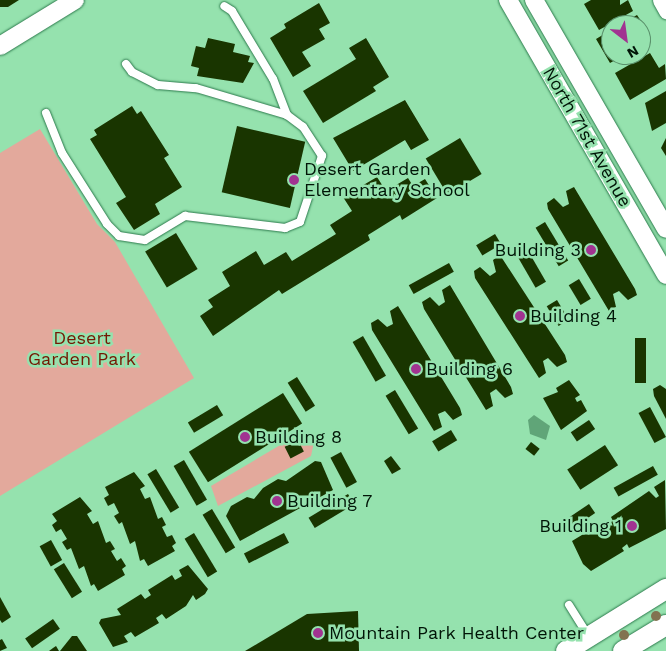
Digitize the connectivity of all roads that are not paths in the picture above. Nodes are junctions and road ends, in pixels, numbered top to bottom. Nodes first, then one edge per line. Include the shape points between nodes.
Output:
1 (75, 0) edge
2 (508, 0) edge
3 (534, 0) edge
4 (224, 6) dead end
5 (0, 46) edge
6 (126, 64) dead end
7 (46, 113) dead end
8 (287, 115) junction
9 (666, 230) edge
10 (666, 275) edge
11 (666, 589) edge
12 (569, 605) dead end
13 (666, 625) edge
14 (589, 637) junction
15 (566, 651) edge
16 (623, 651) edge

1 - 5 street
2 - 10 street, North 71st Avenue
3 - 9 street, North 71st Avenue
4 - 8 lane via 232,11 273,78
6 - 8 lane via 132,72 158,85 196,88
7 - 8 lane via 62,152 107,224 129,240 144,240 185,216 285,228 300,222 322,156 303,127
11 - 14 main road
12 - 14 lane
13 - 16 main road
14 - 15 main road

